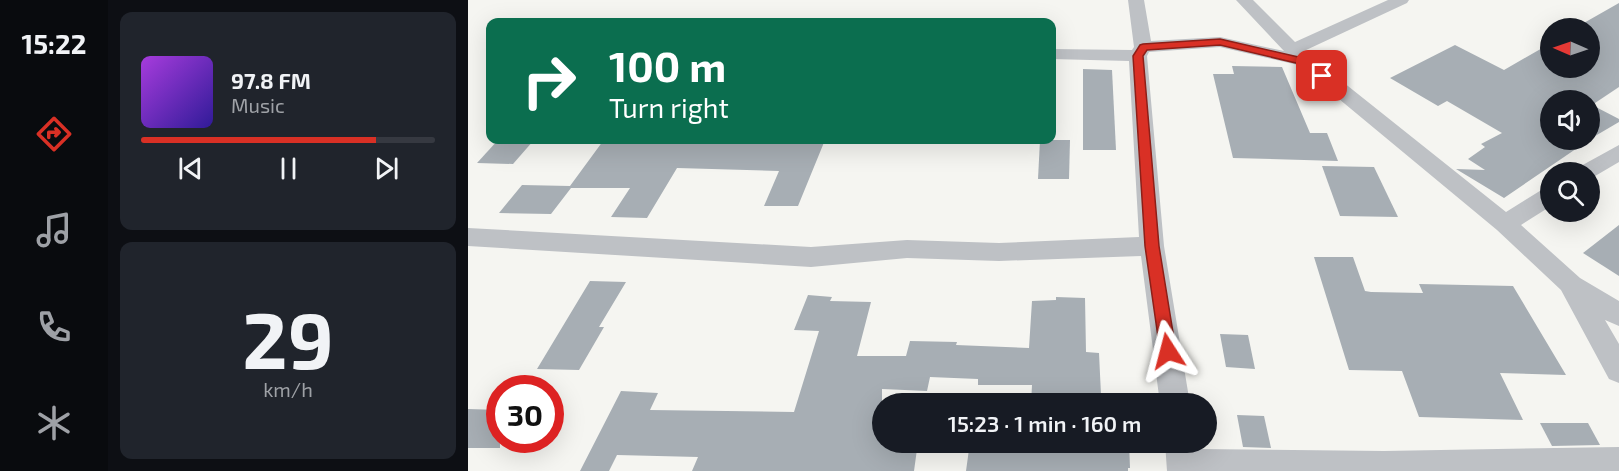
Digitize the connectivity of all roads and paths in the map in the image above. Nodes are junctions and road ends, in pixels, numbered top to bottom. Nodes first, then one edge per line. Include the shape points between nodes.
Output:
1 (1136, 0) edge
2 (1244, 0) edge
3 (1401, 0) edge
4 (1141, 51) junction
5 (1056, 54) edge
6 (1298, 56) junction
7 (1619, 152) edge
8 (1600, 164) edge
9 (1540, 202) edge
10 (1505, 224) junction
11 (468, 237) edge
12 (1152, 246) junction
13 (1570, 283) junction
14 (1619, 315) edge
15 (1619, 370) edge
16 (1173, 393) edge
17 (1182, 459) edge
18 (1619, 463) edge

1 - 4 street
2 - 6 street
3 - 6 street
4 - 5 street
4 - 6 street via 1220,42
4 - 12 street
6 - 10 street
7 - 8 street
9 - 10 street
10 - 13 street
11 - 12 street via 812,257 907,249 999,252
12 - 16 street
13 - 14 street
13 - 15 street
17 - 18 street via 1384,467

